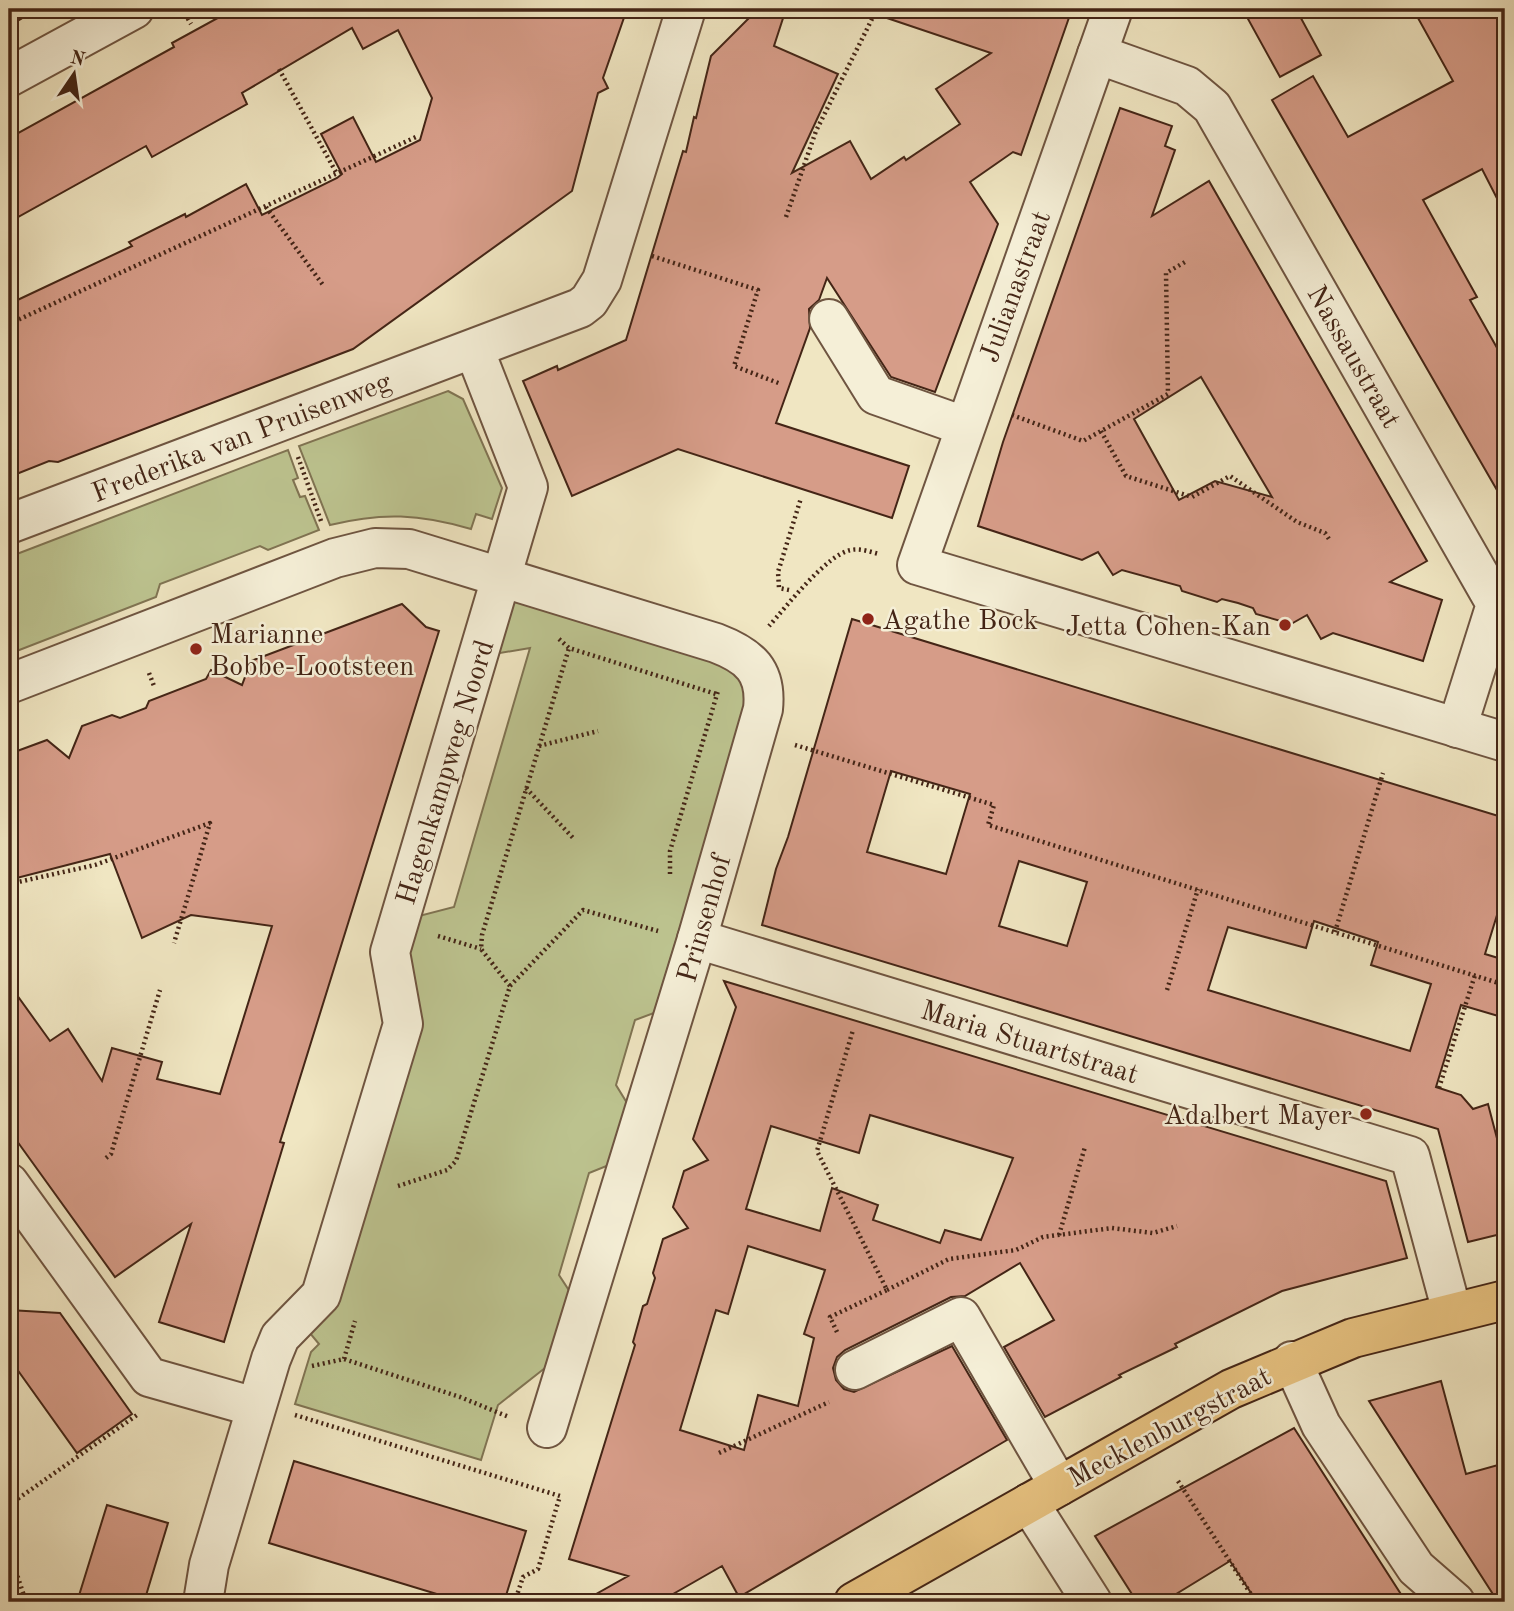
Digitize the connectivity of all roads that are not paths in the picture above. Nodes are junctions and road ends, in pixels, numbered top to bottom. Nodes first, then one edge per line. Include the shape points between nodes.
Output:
1 (134, 9) edge
2 (686, 9) edge
3 (1113, 9) edge
4 (1097, 54) junction
5 (9, 77) edge
6 (830, 319) dead end
7 (474, 349) junction
8 (964, 426) junction
9 (9, 524) edge
10 (502, 576) junction
11 (9, 684) edge
12 (1457, 728) junction
13 (1505, 742) edge
14 (697, 939) junction
15 (9, 1182) edge
16 (1505, 1300) edge
17 (1452, 1312) junction
18 (1292, 1361) junction
19 (855, 1370) road end
20 (270, 1410) junction
21 (547, 1428) dead end
22 (1044, 1494) junction
23 (203, 1602) edge
24 (854, 1602) edge
25 (1092, 1602) edge
26 (1455, 1602) edge

1 - 5 street
2 - 7 street via 595,293 579,308
3 - 4 street, Julianastraat
4 - 8 street, Julianastraat
4 - 12 street, Nassaustraat via 1187,86 1212,107 1496,604
6 - 8 street via 876,395
7 - 9 street, Frederika van Pruisenweg
7 - 10 street, Hagenkampweg Noord via 528,487
8 - 12 street, Julianastraat via 917,565
10 - 11 street via 408,549 376,548 335,558
10 - 14 street, Prinsenhof via 716,643 744,656 761,676 763,709
10 - 20 street, Hagenkampweg Noord via 390,952 403,1024 321,1295 280,1337
12 - 13 street
14 - 17 street, Maria Stuartstraat via 1410,1156
14 - 21 street, Prinsenhof
15 - 20 street via 149,1377
16 - 17 main road, Mecklenburgstraat
17 - 18 main road, Mecklenburgstraat via 1353,1338
18 - 22 main road, Mecklenburgstraat via 1231,1389
18 - 26 street via 1321,1425 1416,1569
19 - 22 street via 961,1317
20 - 23 street, Hagenkampweg Noord via 209,1565
22 - 24 main road, Mecklenburgstraat
22 - 25 street

